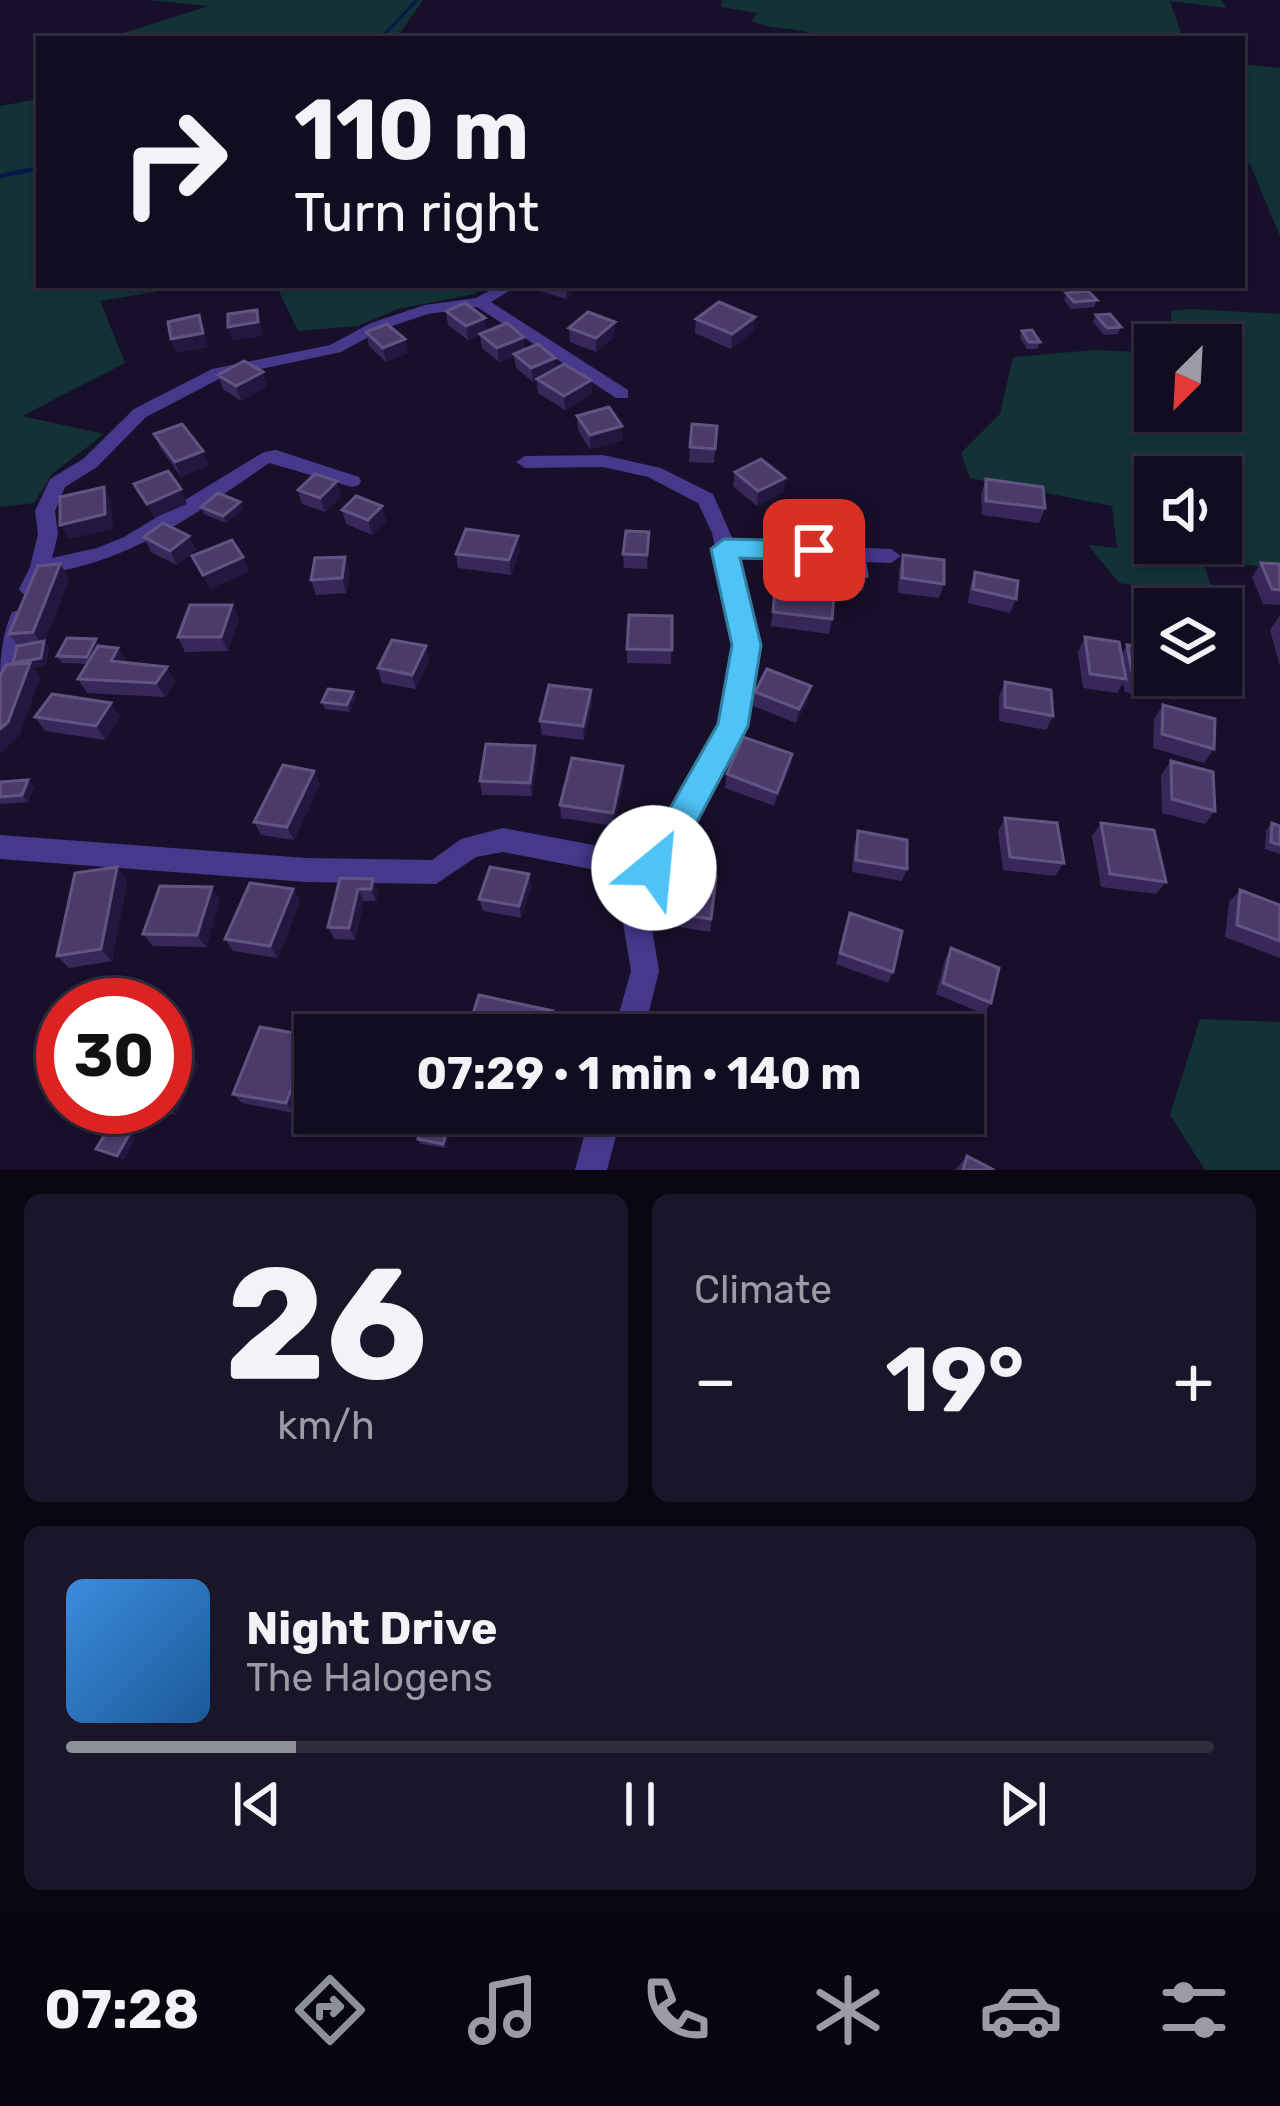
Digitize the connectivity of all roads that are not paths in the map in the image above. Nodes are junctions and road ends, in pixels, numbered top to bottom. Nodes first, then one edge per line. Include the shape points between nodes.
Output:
1 (506, 288) edge
2 (480, 302) junction
3 (211, 350) dead end
4 (218, 373) junction
5 (622, 394) dead end
6 (526, 462) dead end
7 (352, 481) dead end
8 (724, 549) junction
9 (891, 556) dead end
10 (40, 567) junction
11 (0, 687) edge
12 (0, 848) edge
13 (654, 868) junction
14 (634, 1014) edge
15 (600, 1134) edge
16 (591, 1170) edge

1 - 2 street
2 - 4 street via 424,310 335,349
2 - 5 street
3 - 4 street
4 - 10 street via 140,413 57,483 45,511
6 - 8 street via 603,461 654,472 706,499
7 - 10 street via 264,458 125,548 86,563
8 - 9 street
8 - 13 street via 747,645 733,726
10 - 11 street
12 - 13 street via 436,872 470,848 503,840
13 - 14 street via 636,917 645,971
15 - 16 street

